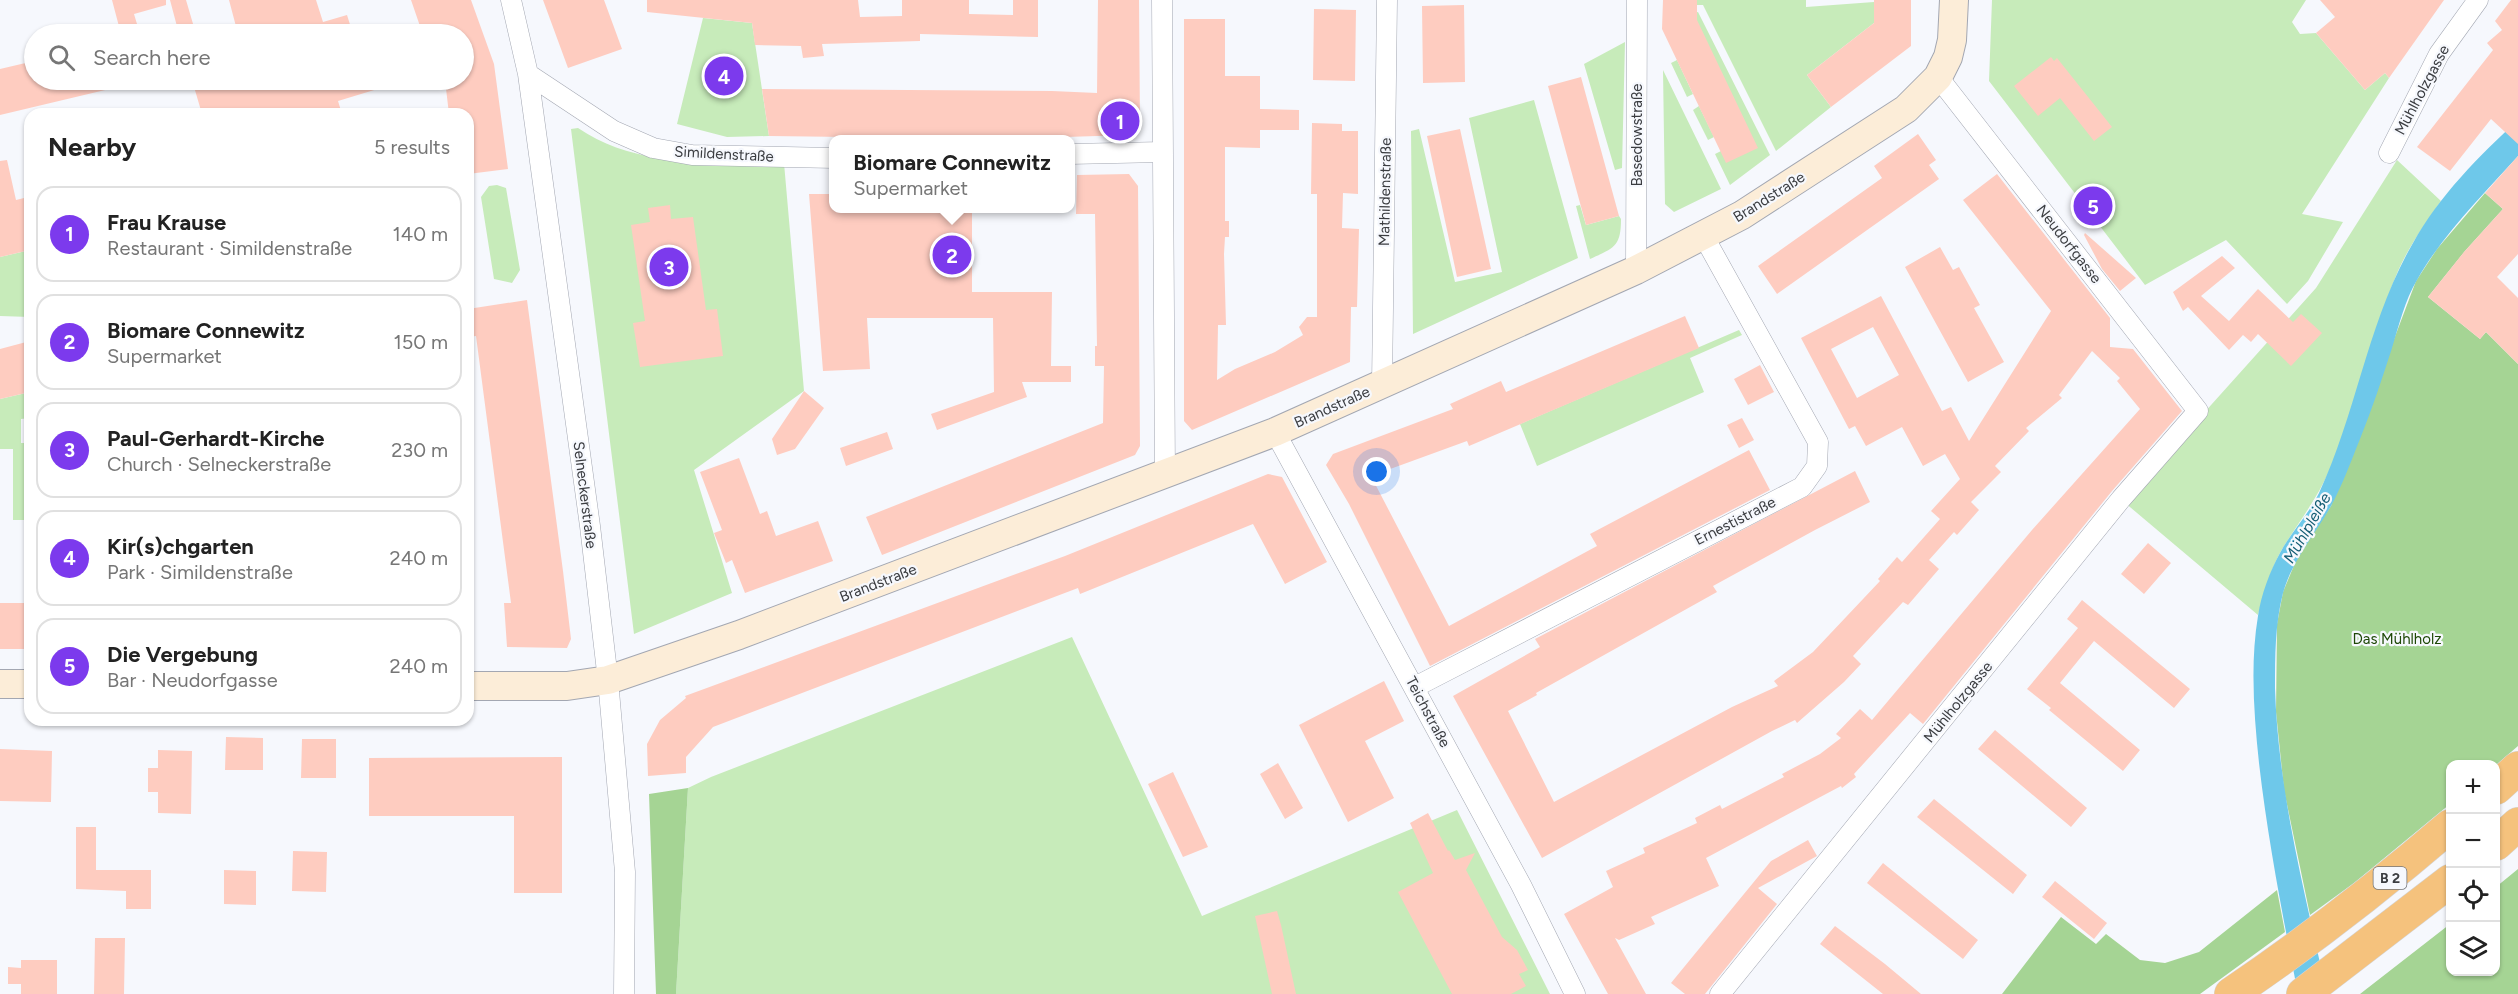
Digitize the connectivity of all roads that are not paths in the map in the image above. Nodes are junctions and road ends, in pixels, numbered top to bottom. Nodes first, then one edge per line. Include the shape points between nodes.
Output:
1 (511, 0) edge
2 (1162, 0) edge
3 (1388, 0) edge
4 (1637, 0) edge
5 (1954, 0) edge
6 (2478, 0) edge
7 (528, 74) junction
8 (1938, 77) junction
9 (1162, 152) junction
10 (2389, 153) dead end
11 (1075, 154) edge
12 (829, 158) edge
13 (1703, 235) junction
14 (1636, 270) junction
15 (1382, 385) junction
16 (2198, 411) joint
17 (1275, 432) junction
18 (1165, 475) junction
19 (608, 680) junction
20 (0, 684) edge
21 (24, 684) edge
22 (474, 686) edge
23 (1415, 687) junction
24 (2518, 768) edge
25 (2500, 784) edge
26 (2518, 824) edge
27 (2446, 830) edge
28 (2500, 840) edge
29 (2446, 885) edge
30 (624, 994) edge
31 (1575, 994) edge
32 (1720, 994) edge
33 (2231, 994) edge
34 (2303, 994) edge

1 - 7 street, Selneckerstraße
2 - 9 street
3 - 15 street, Mathildenstraße
4 - 14 street, Basedowstraße
5 - 8 street, Brandstraße via 1952,40
6 - 10 street, Mühlholzgasse via 2439,54
7 - 12 street, Simildenstraße via 614,131 653,148 692,155
7 - 19 street, Selneckerstraße
8 - 13 street, Brandstraße via 1906,109 1742,215
8 - 16 street, Neudorfgasse
9 - 11 street
9 - 18 street
13 - 14 street, Brandstraße
13 - 23 street, Ernestistraße via 1818,442 1817,466 1802,487
14 - 15 street, Brandstraße
15 - 17 street, Brandstraße
16 - 32 street, Mühlholzgasse via 2121,499
17 - 18 street, Brandstraße
17 - 23 street, Teichstraße
18 - 19 street, Brandstraße via 750,631
19 - 22 street, Brandstraße via 567,686
19 - 30 street, Selneckerstraße via 625,872
20 - 21 street
23 - 31 street, Teichstraße
24 - 25 highway
26 - 28 highway
27 - 33 highway, B 2 via 2391,877
29 - 34 highway, B 2

